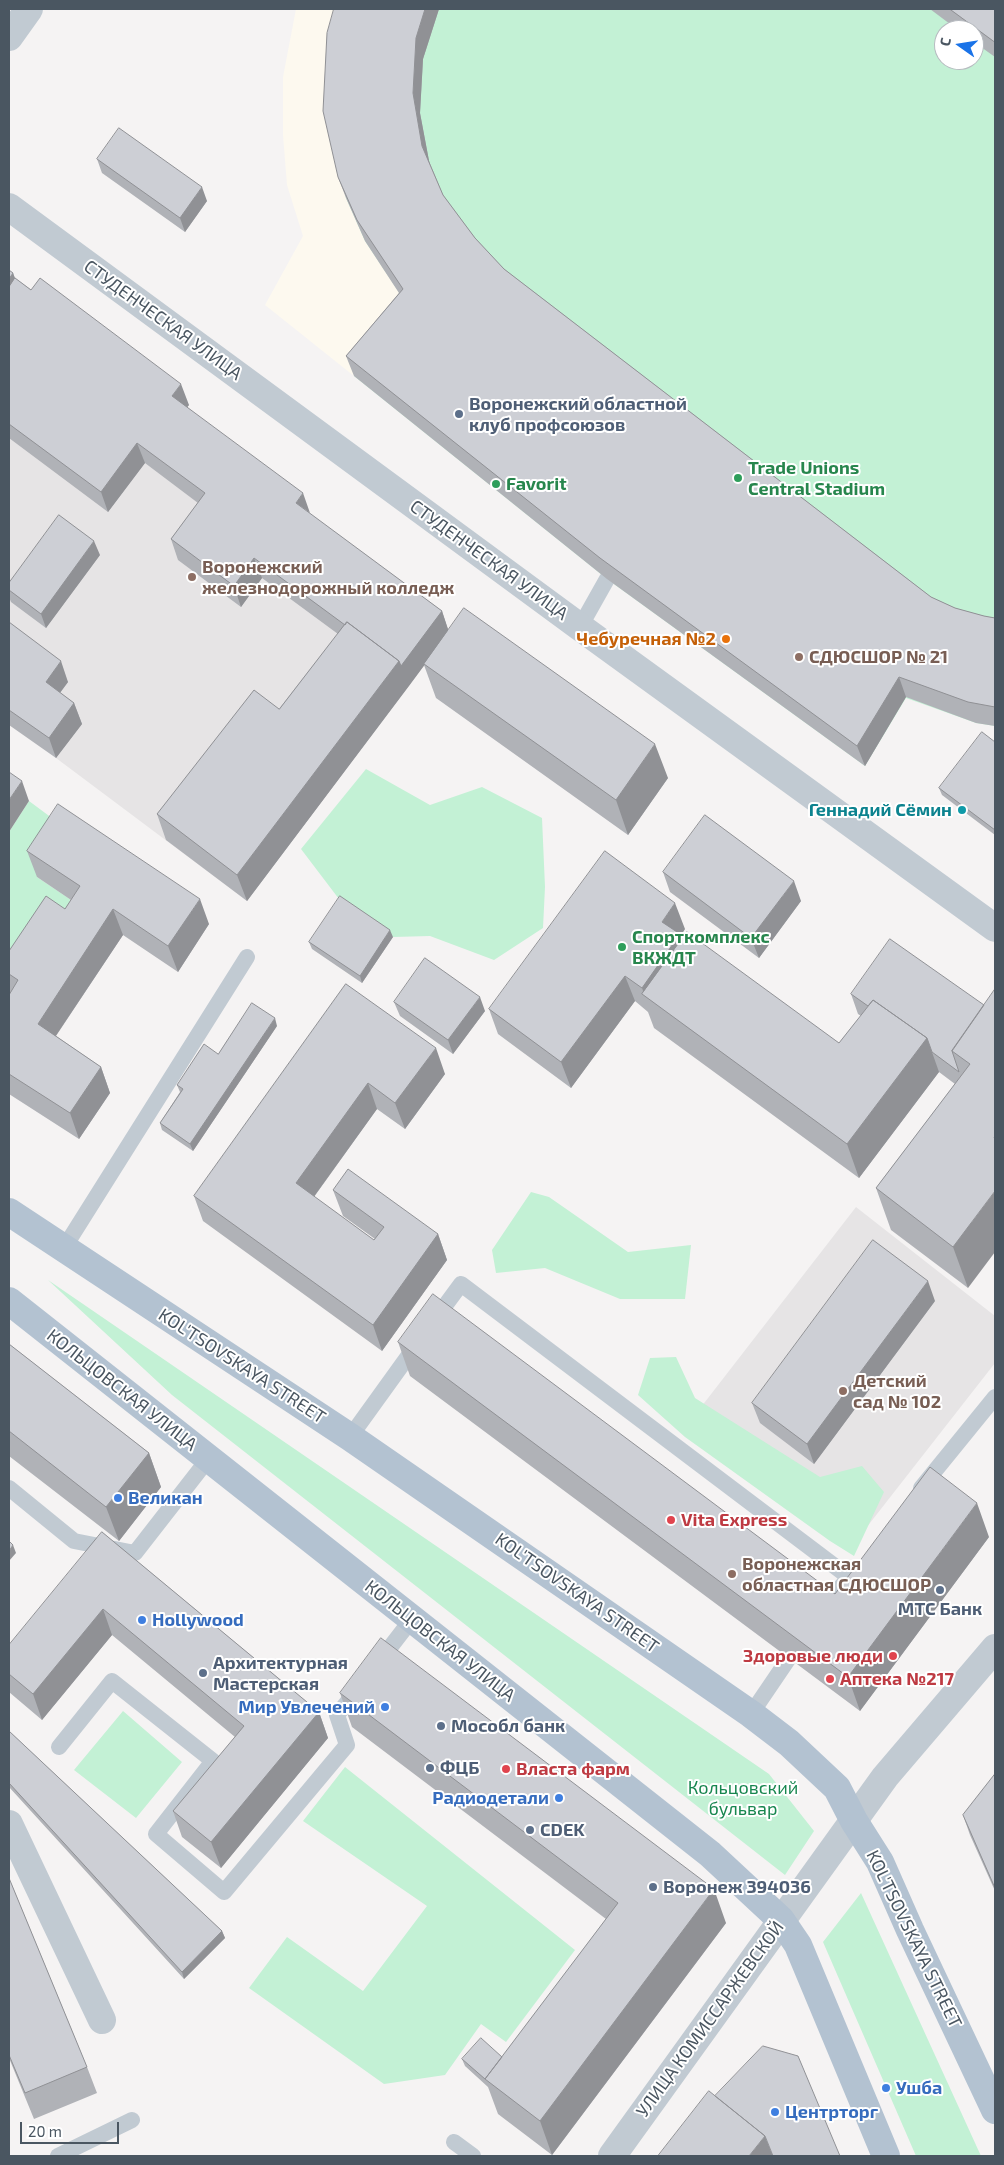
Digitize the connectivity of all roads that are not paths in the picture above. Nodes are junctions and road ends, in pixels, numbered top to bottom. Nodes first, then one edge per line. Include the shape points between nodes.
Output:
1 (29, 9) edge
2 (9, 37) edge
3 (9, 207) edge
4 (608, 579) edge
5 (580, 627) junction
6 (995, 928) edge
7 (247, 957) dead end
8 (9, 1212) edge
9 (64, 1248) junction
10 (9, 1301) edge
11 (995, 1397) edge
12 (350, 1437) junction
13 (209, 1458) junction
14 (9, 1488) edge
15 (910, 1502) edge
16 (861, 1562) edge
17 (848, 1577) junction
18 (822, 1610) edge
19 (412, 1619) junction
20 (995, 1648) edge
21 (789, 1658) edge
22 (751, 1714) junction
23 (59, 1747) dead end
24 (854, 1821) junction
25 (9, 1824) edge
26 (781, 1920) junction
27 (102, 2020) dead end
28 (995, 2110) edge
29 (132, 2120) dead end
30 (454, 2142) dead end
31 (58, 2156) edge
32 (473, 2156) edge
33 (612, 2156) edge
34 (886, 2156) edge

1 - 2 street
3 - 5 street, СТУДЕНЧЕСКАЯ УЛИЦА
4 - 5 lane
5 - 6 street, СТУДЕНЧЕСКАЯ УЛИЦА
7 - 9 lane
8 - 9 main road, KOL'TSOVSKAYA STREET
9 - 12 main road, KOL'TSOVSKAYA STREET
10 - 13 main road, КОЛЬЦОВСКАЯ УЛИЦА
11 - 15 lane
12 - 17 lane via 461,1284
12 - 22 main road, KOL'TSOVSKAYA STREET
13 - 14 lane via 135,1553 74,1541
13 - 19 main road, КОЛЬЦОВСКАЯ УЛИЦА
16 - 17 lane
17 - 18 lane
19 - 23 lane via 337,1715 347,1745 224,1892 156,1834 213,1761 112,1681
19 - 26 main road, КОЛЬЦОВСКАЯ УЛИЦА via 710,1854
20 - 24 street, УЛИЦА КОМИССАРЖЕВСКОЙ via 885,1777
21 - 22 lane
22 - 24 main road, KOL'TSOVSKAYA STREET via 789,1743 837,1788
24 - 26 street, УЛИЦА КОМИССАРЖЕВСКОЙ
24 - 28 main road, KOL'TSOVSKAYA STREET via 880,1862
25 - 27 street
26 - 33 street, УЛИЦА КОМИССАРЖЕВСКОЙ
26 - 34 main road, КОЛЬЦОВСКАЯ УЛИЦА via 798,1945
29 - 31 lane
30 - 32 lane

